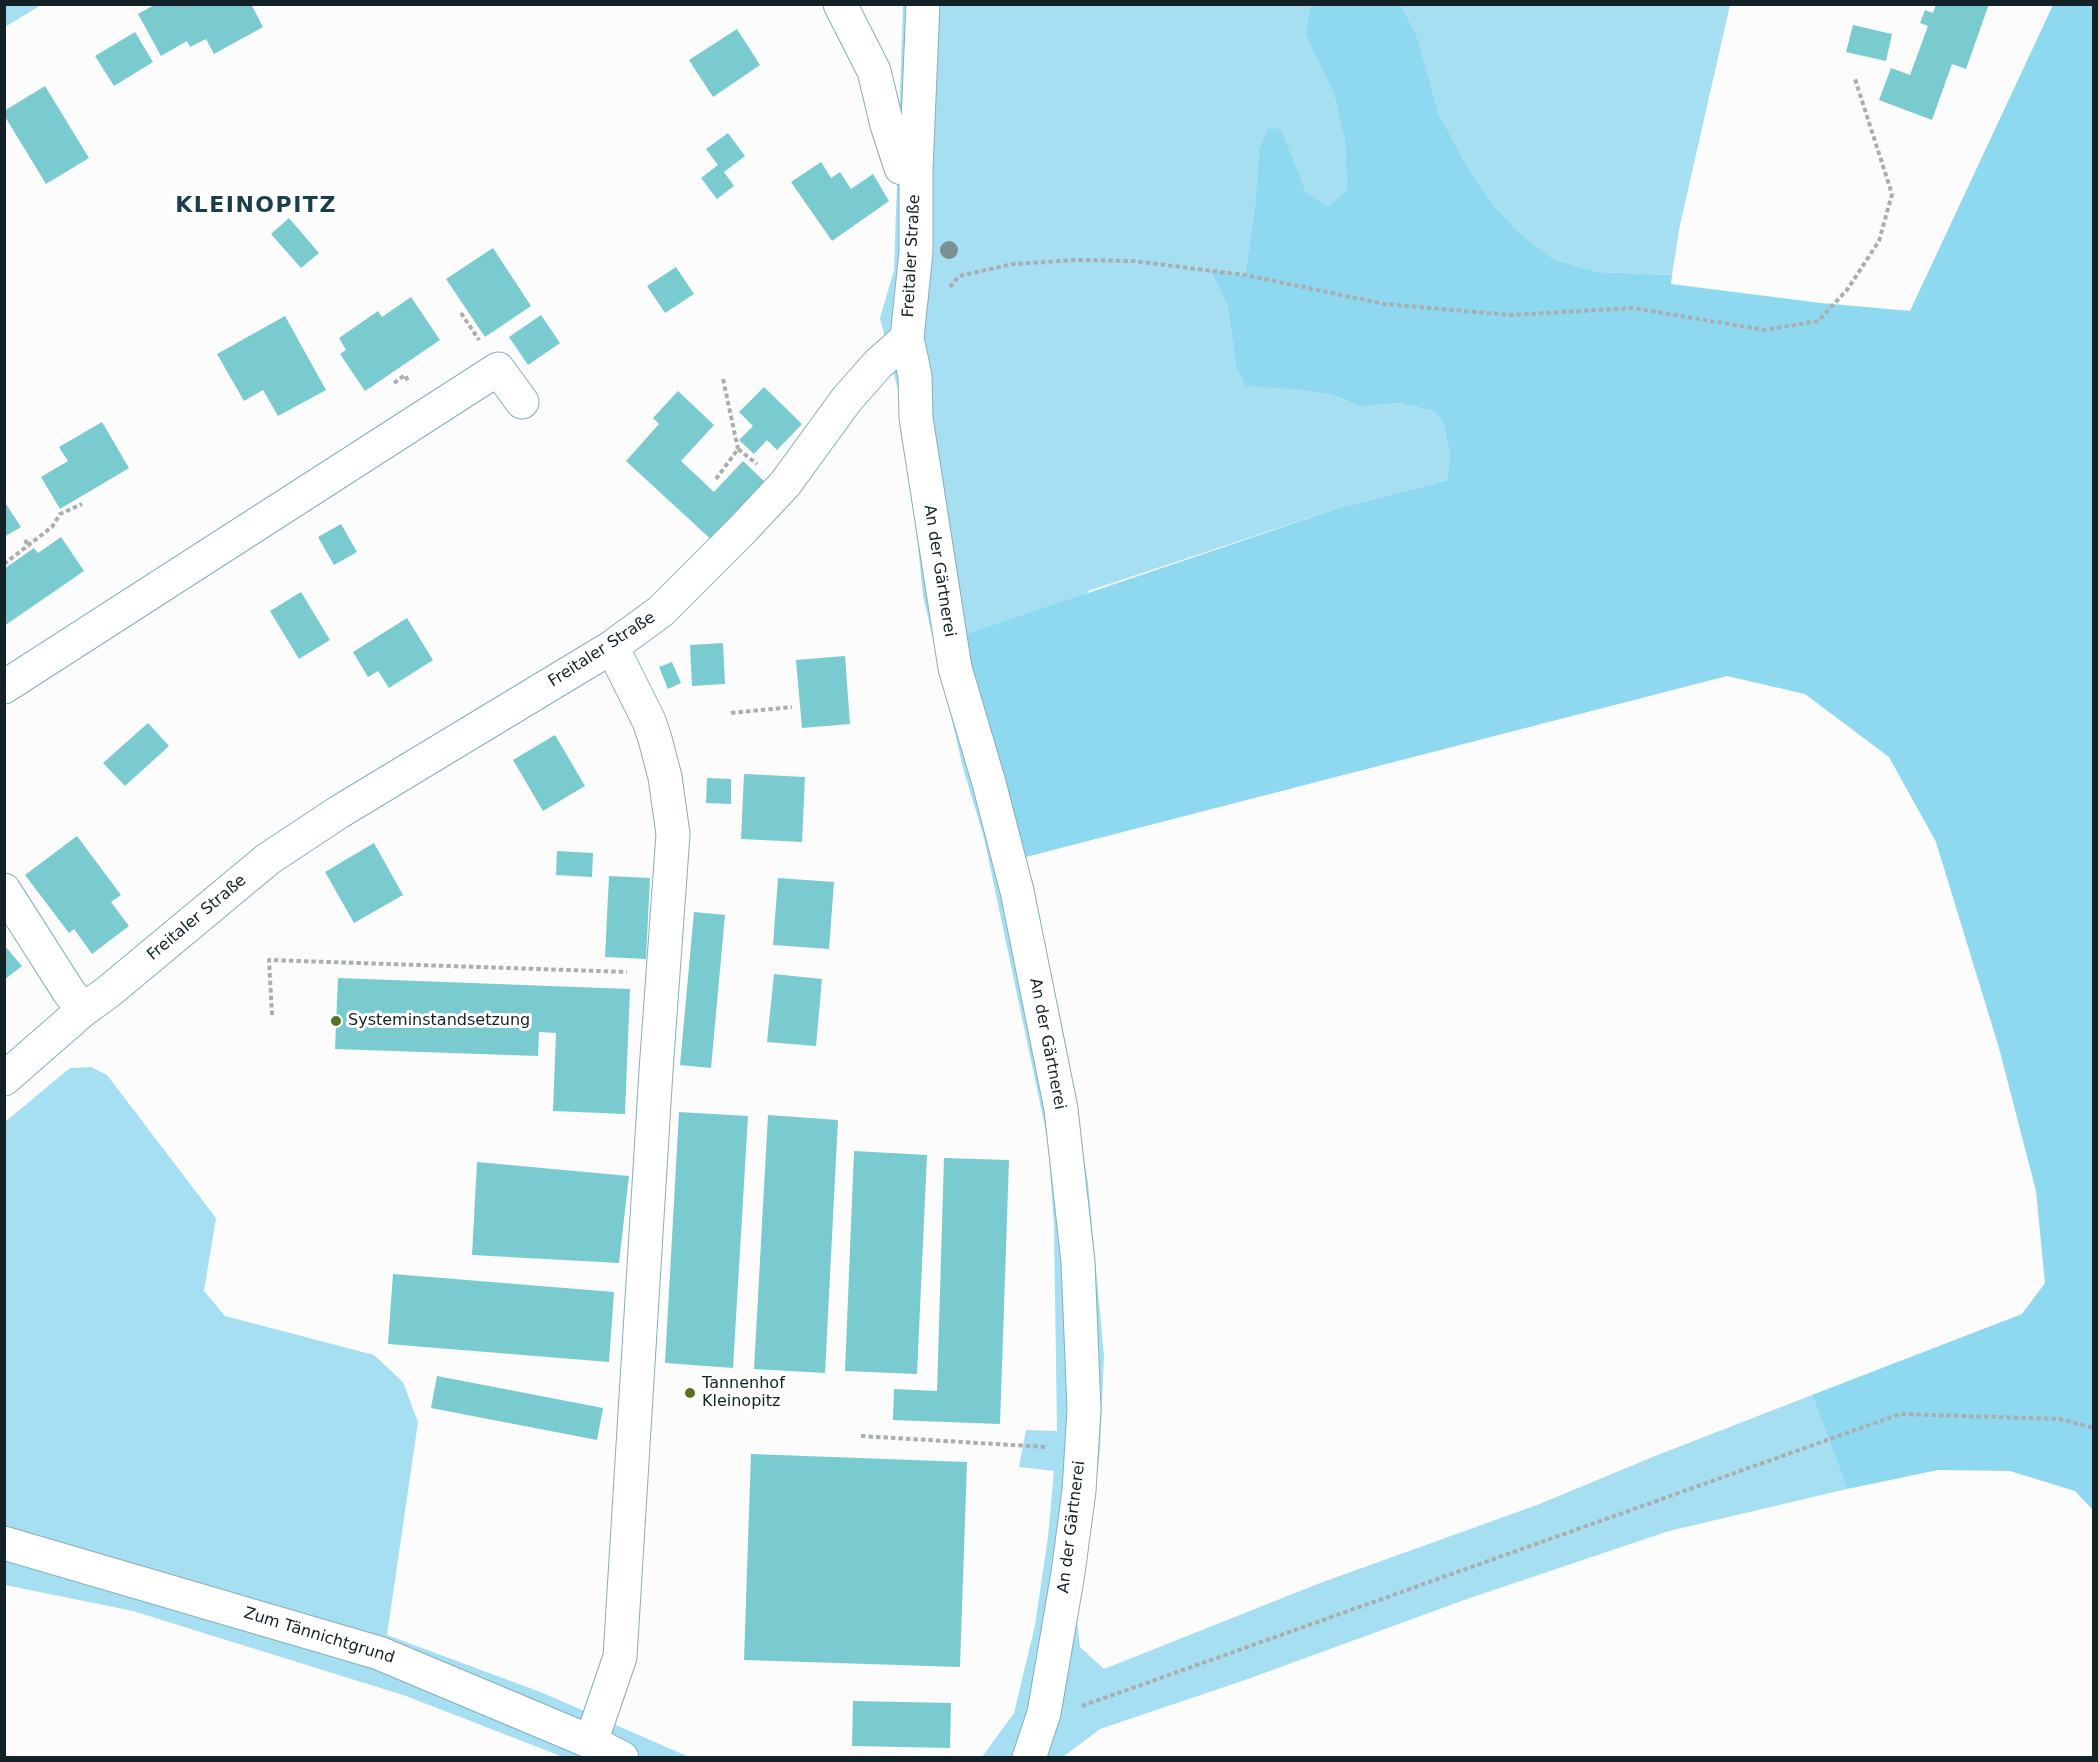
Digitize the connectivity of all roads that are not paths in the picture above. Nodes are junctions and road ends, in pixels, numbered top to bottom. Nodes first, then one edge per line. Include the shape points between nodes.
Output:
1 (840, 4) edge
2 (923, 4) edge
3 (916, 169) junction
4 (907, 338) junction
5 (522, 402) dead end
6 (612, 647) junction
7 (4, 687) edge
8 (4, 890) edge
9 (83, 1010) junction
10 (4, 1079) edge
11 (4, 1543) edge
12 (1043, 1717) junction
13 (591, 1742) junction
14 (622, 1758) edge
15 (1003, 1758) edge
16 (1029, 1758) edge

1 - 3 street via 874,71 901,168
2 - 3 street, Freitaler Straße
3 - 4 street, Freitaler Straße via 916,252
4 - 6 street, Freitaler Straße via 866,376 785,484 740,532 661,611
4 - 12 street, An der Gärtnerei via 955,668 1017,891 1061,1109 1078,1262 1084,1409 1078,1491
5 - 7 street via 498,369
6 - 9 street, Freitaler Straße via 268,859
6 - 13 street via 649,721 665,777 673,834 620,1657
8 - 9 street
9 - 10 street, Freitaler Straße
11 - 13 street, Zum Tännichtgrund via 379,1653
12 - 15 street
12 - 16 street, An der Gärtnerei
13 - 14 street, Zum Tännichtgrund

